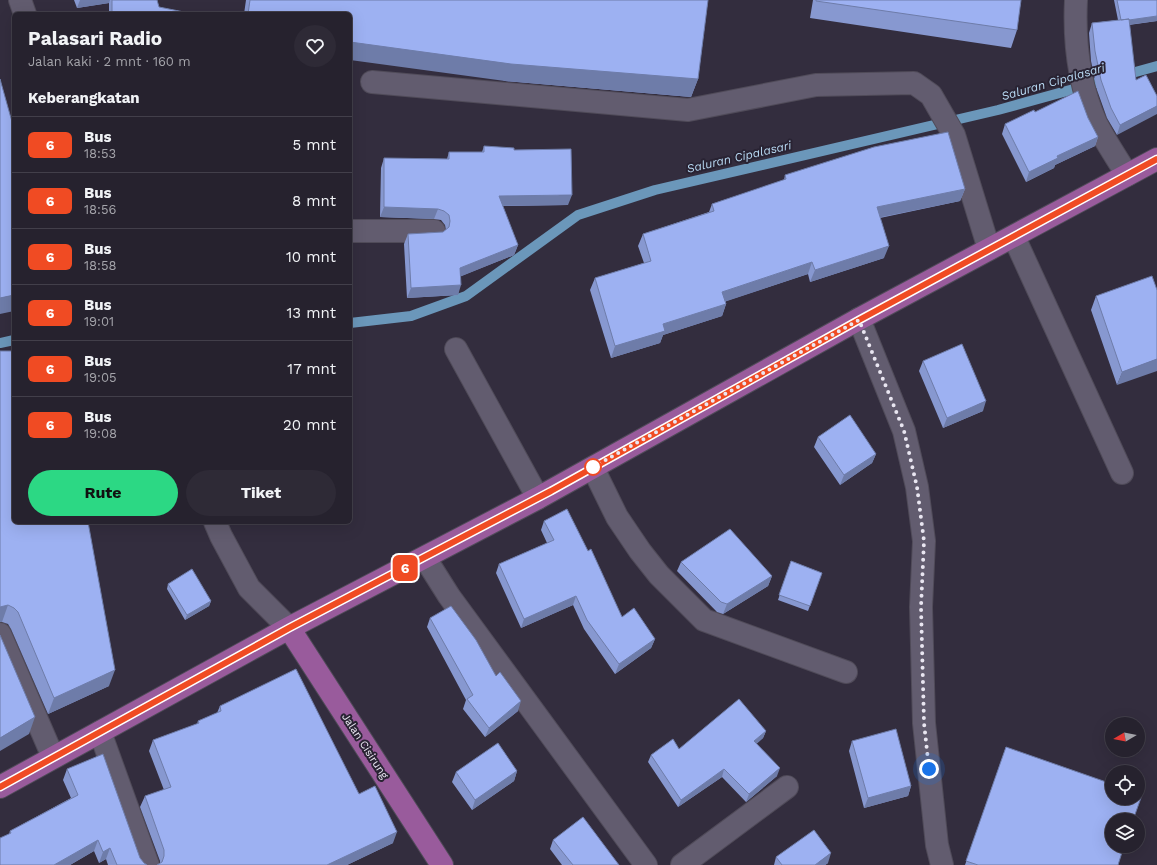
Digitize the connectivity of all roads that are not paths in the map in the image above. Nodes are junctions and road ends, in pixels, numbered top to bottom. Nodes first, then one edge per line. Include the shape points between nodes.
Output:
1 (20, 0) edge
2 (1076, 0) edge
3 (24, 12) edge
4 (372, 82) dead end
5 (1157, 159) edge
6 (1127, 175) junction
7 (352, 231) edge
8 (434, 231) edge
9 (1014, 237) junction
10 (989, 249) junction
11 (859, 320) junction
12 (456, 349) dead end
13 (593, 468) junction
14 (1122, 473) dead end
15 (538, 498) junction
16 (216, 524) edge
17 (425, 558) junction
18 (289, 628) junction
19 (0, 634) edge
20 (846, 672) dead end
21 (100, 732) junction
22 (53, 758) junction
23 (0, 787) edge
24 (787, 788) dead end
25 (148, 865) edge
26 (442, 865) edge
27 (646, 865) edge
28 (682, 865) edge
29 (942, 865) edge

1 - 3 street
2 - 6 street via 1081,76 1096,122
4 - 10 street via 688,110 816,85 914,83 931,94 954,135
5 - 6 main road
6 - 9 main road
7 - 8 street
9 - 10 main road
9 - 14 street
10 - 11 main road
11 - 13 main road
11 - 29 street via 904,431 917,487 924,541 921,607 924,723 937,845
12 - 15 street
13 - 15 main road
13 - 20 street via 617,517 640,551 659,575 704,620
15 - 17 main road
16 - 18 street via 249,588
17 - 18 main road
17 - 27 street via 449,596
18 - 21 main road
18 - 26 main road, Jalan Cisirung
19 - 22 street
21 - 22 main road
21 - 25 street
22 - 23 main road
24 - 28 street

